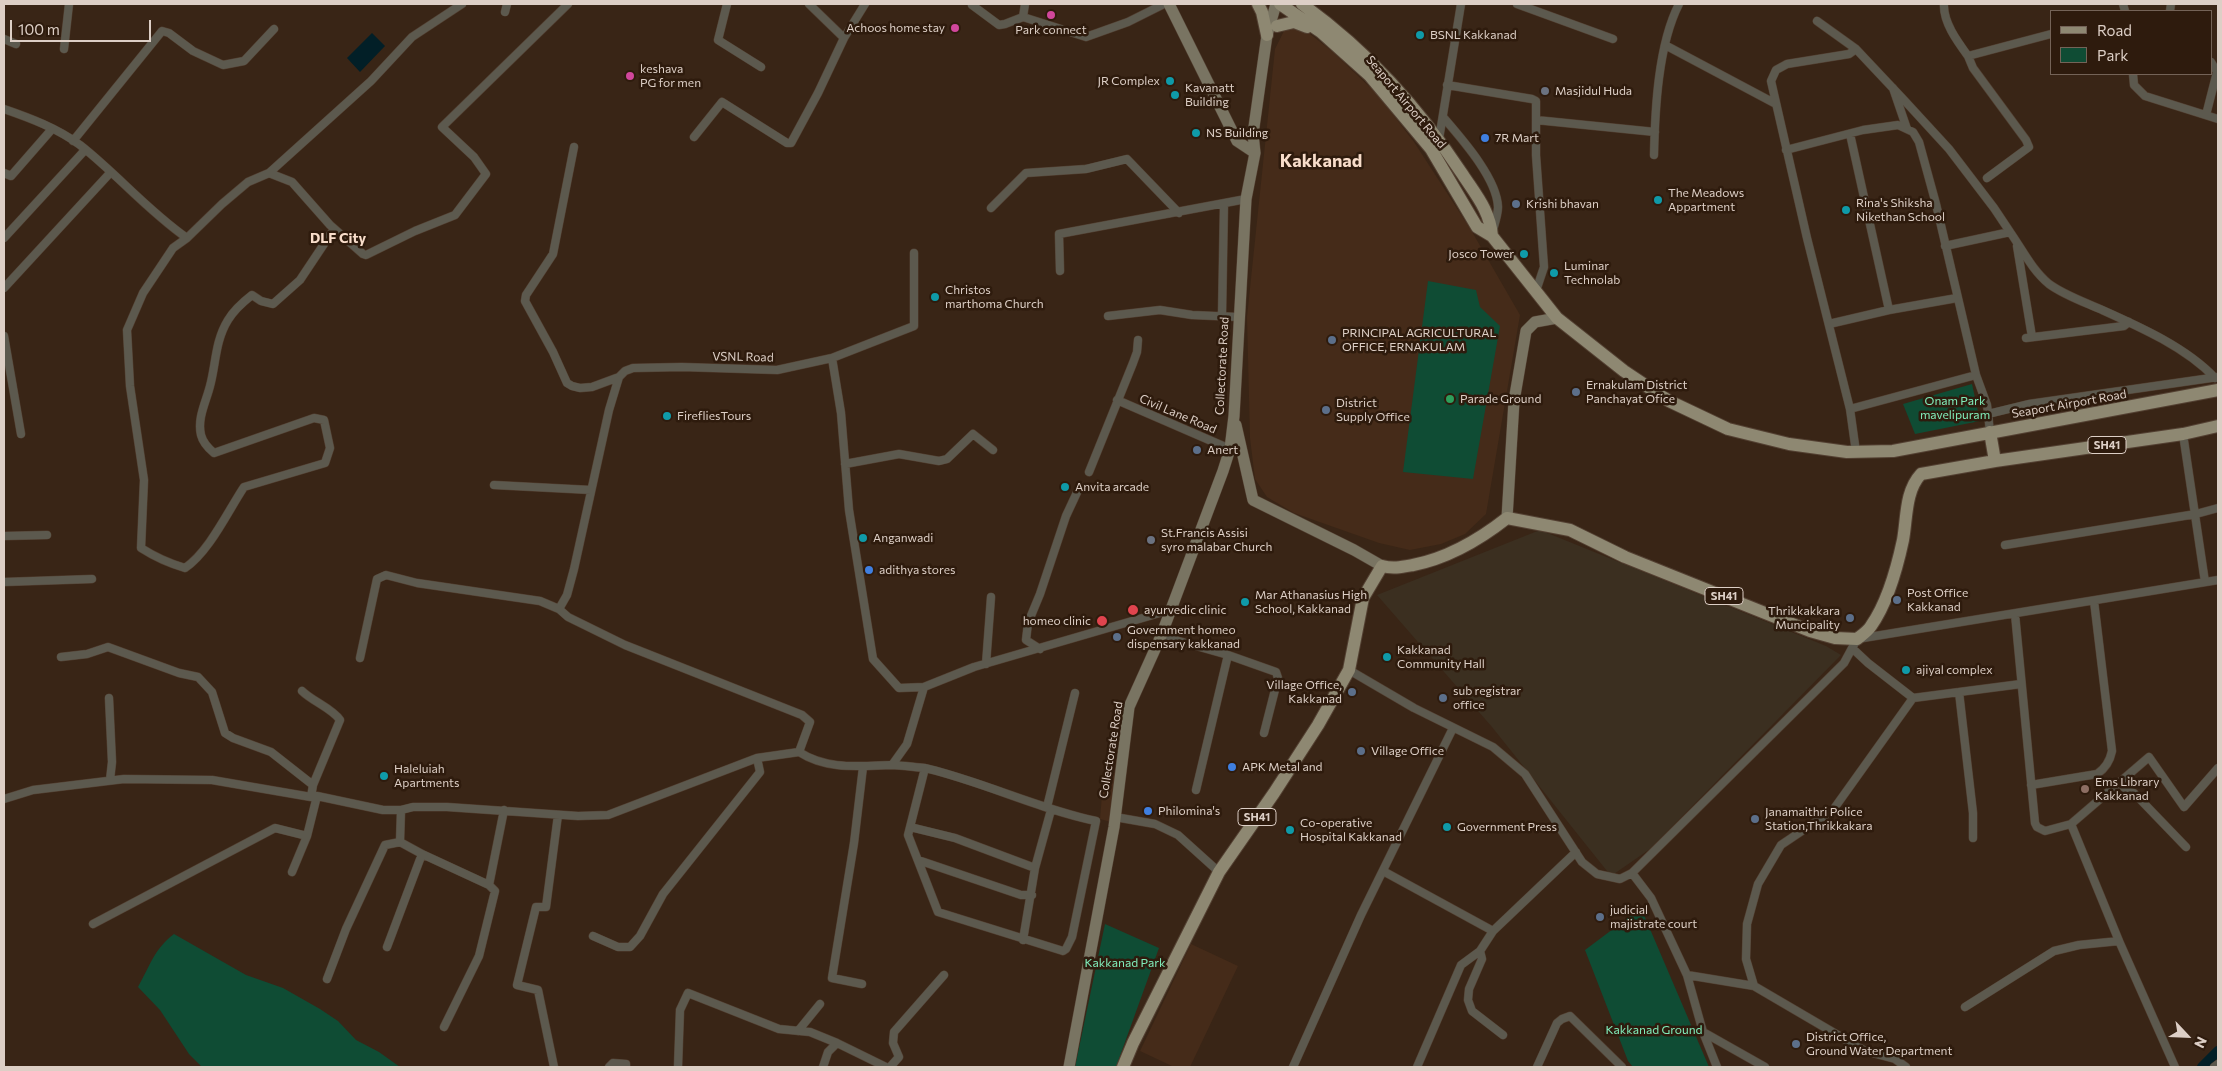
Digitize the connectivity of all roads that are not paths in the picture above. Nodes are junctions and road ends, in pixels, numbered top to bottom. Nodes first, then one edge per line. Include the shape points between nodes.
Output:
1 (69, 4) edge
2 (462, 4) edge
3 (568, 4) edge
4 (727, 4) edge
5 (809, 4) edge
6 (864, 4) edge
7 (973, 4) edge
8 (1025, 4) edge
9 (1164, 4) edge
10 (1169, 4) edge
11 (1258, 4) edge
12 (1281, 4) edge
13 (1302, 4) edge
14 (1461, 4) edge
15 (1517, 4) edge
16 (1678, 4) edge
17 (1944, 4) edge
18 (1024, 17) junction
19 (1817, 21) dead end
20 (1277, 26) junction
21 (274, 29) dead end
22 (1321, 32) junction
23 (2050, 34) edge
24 (1267, 35) junction
25 (844, 38) junction
26 (4, 39) edge
27 (1613, 39) dead end
28 (16, 44) dead end
29 (1665, 46) junction
30 (64, 49) dead end
31 (1856, 49) junction
32 (1968, 56) junction
33 (2212, 63) edge
34 (761, 67) dead end
35 (2133, 75) edge
36 (1447, 85) junction
37 (1893, 87) junction
38 (1776, 104) junction
39 (4, 109) edge
40 (2206, 115) junction
41 (1443, 117) junction
42 (2218, 119) edge
43 (1536, 120) junction
44 (52, 129) junction
45 (1907, 129) junction
46 (1655, 132) junction
47 (1850, 134) junction
48 (694, 137) dead end
49 (1439, 139) junction
50 (72, 141) junction
51 (574, 147) dead end
52 (85, 150) junction
53 (1253, 150) junction
54 (1786, 150) junction
55 (1654, 155) dead end
56 (4, 173) edge
57 (110, 173) junction
58 (269, 174) junction
59 (1987, 178) dead end
60 (1246, 200) junction
61 (1224, 204) junction
62 (991, 208) dead end
63 (1179, 213) junction
64 (334, 228) junction
65 (2010, 232) junction
66 (1492, 236) junction
67 (4, 238) edge
68 (187, 238) junction
69 (2017, 241) junction
70 (1945, 246) junction
71 (914, 253) dead end
72 (1060, 271) dead end
73 (4, 288) edge
74 (1536, 290) junction
75 (1956, 298) junction
76 (1890, 310) junction
77 (1108, 316) dead end
78 (1222, 316) junction
79 (1238, 317) junction
80 (1556, 318) junction
81 (2129, 322) junction
82 (1829, 324) junction
83 (4, 336) edge
84 (1138, 340) dead end
85 (832, 358) junction
86 (1976, 375) junction
87 (619, 377) junction
88 (2217, 382) edge
89 (1117, 400) junction
90 (1850, 409) junction
91 (1988, 414) junction
92 (1234, 416) junction
93 (2218, 426) edge
94 (1990, 432) junction
95 (21, 434) dead end
96 (2183, 434) junction
97 (1230, 449) junction
98 (993, 450) dead end
99 (1856, 452) junction
100 (1995, 461) junction
101 (845, 464) junction
102 (1089, 472) dead end
103 (494, 485) dead end
104 (1080, 486) dead end
105 (590, 490) junction
106 (2218, 508) edge
107 (2196, 514) junction
108 (1508, 518) junction
109 (47, 535) dead end
110 (4, 536) edge
111 (2004, 545) dead end
112 (1382, 566) junction
113 (92, 579) dead end
114 (2218, 580) edge
115 (4, 582) edge
116 (2205, 582) junction
117 (991, 597) dead end
118 (2094, 601) junction
119 (560, 609) junction
120 (1170, 610) junction
121 (2015, 614) junction
122 (1161, 636) junction
123 (1855, 643) junction
124 (1040, 649) junction
125 (1228, 655) junction
126 (61, 656) dead end
127 (360, 658) dead end
128 (986, 664) junction
129 (1349, 670) junction
130 (2021, 684) junction
131 (924, 687) junction
132 (302, 691) dead end
133 (1960, 692) junction
134 (1075, 693) dead end
135 (109, 698) dead end
136 (1913, 698) junction
137 (1453, 728) junction
138 (1264, 733) dead end
139 (799, 752) junction
140 (757, 758) junction
141 (892, 765) junction
142 (862, 767) junction
143 (925, 768) junction
144 (2218, 768) edge
145 (110, 780) junction
146 (2120, 782) junction
147 (313, 785) junction
148 (2031, 785) junction
149 (1196, 790) dead end
150 (314, 797) junction
151 (4, 799) edge
152 (1049, 808) junction
153 (401, 810) junction
154 (504, 810) junction
155 (558, 815) junction
156 (1115, 817) junction
157 (2071, 824) junction
158 (910, 826) junction
159 (307, 836) junction
160 (1973, 838) dead end
161 (400, 842) junction
162 (2186, 847) dead end
163 (1576, 852) junction
164 (422, 854) junction
165 (918, 860) junction
166 (1035, 868) junction
167 (1383, 871) junction
168 (292, 872) dead end
169 (1219, 872) junction
170 (1632, 873) junction
171 (488, 884) junction
172 (1032, 895) junction
173 (93, 924) dead end
174 (1493, 931) junction
175 (593, 936) dead end
176 (1024, 940) junction
177 (2119, 940) junction
178 (387, 947) dead end
179 (1480, 951) junction
180 (944, 975) dead end
181 (1687, 975) junction
182 (327, 979) dead end
183 (862, 984) dead end
184 (1754, 986) junction
185 (820, 1004) dead end
186 (1965, 1007) dead end
187 (444, 1027) dead end
188 (798, 1031) junction
189 (1703, 1032) junction
190 (1502, 1035) dead end
191 (837, 1042) junction
192 (2218, 1064) edge
193 (554, 1067) edge
194 (608, 1067) edge
195 (626, 1067) edge
196 (678, 1067) edge
197 (823, 1067) edge
198 (888, 1067) edge
199 (1069, 1067) edge
200 (1123, 1067) edge
201 (1293, 1067) edge
202 (1417, 1067) edge
203 (1537, 1067) edge
204 (1622, 1067) edge
205 (1717, 1067) edge
206 (1765, 1067) edge
207 (1906, 1067) edge
208 (2175, 1067) edge
209 (2214, 1067) edge

1 - 30 street
2 - 58 street via 412,37 371,81
3 - 64 street via 442,127 474,157 486,174 455,215 366,255 357,251
4 - 34 street via 718,40
5 - 25 street
6 - 25 street
7 - 18 street via 999,24
8 - 18 street
9 - 18 street via 1128,22 1086,37
10 - 53 street via 1237,141
11 - 24 main road
12 - 20 street
12 - 22 main road, Seaport Airport Road
12 - 24 street, Collectorate Road
13 - 49 main road, Seaport Airport Road via 1339,31 1373,63
14 - 36 street
15 - 27 street
16 - 29 street
17 - 32 street via 1943,13
19 - 31 street
20 - 22 main road via 1294,22
20 - 53 street via 1260,134
21 - 50 street via 244,61 223,65 162,31
22 - 66 main road, Seaport Airport Road via 1368,75 1431,149 1477,227
23 - 32 street
24 - 53 street, Collectorate Road
25 - 48 street via 791,143 722,102
26 - 28 street
29 - 38 street
29 - 46 street via 1655,108
31 - 37 street
31 - 38 street via 1849,54 1786,64 1776,70 1771,81
32 - 59 street via 1973,68 2029,147
33 - 40 street via 2218,72
35 - 40 street via 2134,85 2145,96
36 - 41 street
36 - 43 street via 1532,98 1536,101
37 - 45 street
37 - 65 street via 1949,149
38 - 54 street
39 - 44 street via 38,120
40 - 42 street
41 - 49 street
41 - 66 street via 1480,162 1493,190 1498,207
43 - 46 street
43 - 74 street via 1544,267
44 - 50 street
44 - 56 street via 11,176
45 - 47 street via 1898,125
45 - 70 street via 1919,142
46 - 55 street
47 - 54 street
47 - 76 street
49 - 66 main road, Seaport Airport Road via 1491,219
50 - 52 street
51 - 87 street, VSNL Road via 553,254 525,301 567,383 580,388 592,387
52 - 57 street
52 - 67 street
53 - 60 street, Collectorate Road
54 - 82 street
57 - 68 street via 162,221
57 - 73 street
58 - 64 street via 292,182
58 - 68 street via 248,182
60 - 61 street
60 - 79 street, Collectorate Road
61 - 63 street
61 - 78 street
62 - 63 street via 1026,173 1086,169 1128,159
63 - 72 street via 1059,234
64 - 68 street via 300,280 273,304 252,295 228,320 217,346 210,386 200,416 201,434 214,453 314,418 324,420 330,448 326,463 244,487 204,548 185,568 141,548 144,480 130,386 126,330 142,294 173,248
65 - 69 street
65 - 70 street
66 - 74 main road, Seaport Airport Road
69 - 81 street via 2049,284
69 - 81 street via 2029,337 2124,326
70 - 75 street
71 - 85 street, VSNL Road via 914,326
74 - 80 main road, Seaport Airport Road
75 - 76 street
75 - 86 street via 1961,306
76 - 82 street
77 - 78 street via 1160,310
78 - 79 street
79 - 92 street, Collectorate Road
80 - 99 main road, Seaport Airport Road via 1624,371 1670,401 1728,429 1789,444
80 - 108 street via 1535,322 1526,331 1514,401
81 - 88 street via 2201,363
82 - 90 street
83 - 95 street
84 - 89 street via 1137,352
85 - 87 street, VSNL Road via 777,370 633,368
85 - 101 street
86 - 90 street
86 - 91 street
87 - 105 street
88 - 91 street via 2148,386 2029,404
88 - 94 main road, Seaport Airport Road
89 - 97 street, Civil Lane Road
89 - 102 street
90 - 99 street
91 - 94 street
92 - 97 street, Collectorate Road
92 - 112 street via 1253,500
93 - 96 main road, SH41
94 - 99 main road, Seaport Airport Road via 1893,451
94 - 100 main road
96 - 100 main road, SH41
96 - 107 street
97 - 120 street, Collectorate Road
98 - 101 street via 973,434 946,459 939,461 900,454
100 - 123 main road, SH41 via 1928,472 1916,480 1909,495 1903,539 1887,593 1871,627
101 - 131 street via 849,510 873,659 899,688
103 - 105 street
104 - 124 street via 1066,516 1028,624 1026,640
105 - 119 street via 567,595
106 - 107 street
107 - 111 street
107 - 116 street
108 - 112 main road via 1473,542 1435,560 1393,568
108 - 123 main road, SH41 via 1570,530 1625,557 1810,630
109 - 110 street
112 - 129 main road, SH41 via 1363,598
113 - 115 street
114 - 116 street
116 - 118 street
117 - 128 street
118 - 121 street
118 - 148 street via 2112,751 2110,759 2097,774
119 - 127 street via 540,601 386,576 377,579
119 - 139 street via 568,617 625,644 802,714 810,722
120 - 122 street, Collectorate Road
120 - 124 street
121 - 123 street
121 - 130 street
122 - 125 street
122 - 156 street, Collectorate Road via 1129,707
123 - 136 street via 1868,663
123 - 170 street via 1844,663
124 - 128 street
125 - 138 street via 1276,672 1278,678
125 - 149 street
126 - 147 street via 108,648 179,673 198,676 212,692 225,733 271,752
128 - 131 street
129 - 137 street
129 - 169 main road, SH41 via 1318,725
130 - 133 street
130 - 148 street
131 - 141 street via 907,744
132 - 147 street via 340,720
133 - 136 street
133 - 160 street
134 - 152 street
135 - 145 street
136 - 184 street via 1833,810 1781,846 1758,884 1747,933 1746,959
137 - 163 street via 1493,747 1525,774
137 - 167 street
139 - 140 street
139 - 142 street via 812,760
140 - 155 street via 608,815
140 - 175 street via 760,772 663,894 640,936 630,947 618,947
141 - 142 street
141 - 143 street
142 - 183 street via 854,842 832,978
143 - 152 street
143 - 158 street
144 - 146 street via 2184,807 2148,757
145 - 150 street via 212,780
145 - 151 street via 33,790
146 - 157 street
146 - 162 street
147 - 150 street
148 - 157 street via 2037,827 2044,831
150 - 153 street via 383,810
150 - 159 street
152 - 166 street
152 - 176 street via 1096,821 1069,946 1063,951
153 - 154 street via 413,806
153 - 161 street
154 - 155 street
154 - 171 street
155 - 193 street via 546,907 536,908 517,985 538,990
156 - 169 street via 1155,824 1178,835
156 - 199 street, Collectorate Road
157 - 177 street
158 - 165 street via 908,835
158 - 166 street via 955,838
159 - 168 street
159 - 173 street via 275,828
161 - 164 street
161 - 182 street via 386,845 346,929
163 - 170 street via 1582,862 1597,874 1620,879
163 - 174 street
164 - 171 street
164 - 178 street
165 - 172 street via 1020,895
165 - 176 street via 938,912
166 - 172 street
167 - 174 street
167 - 201 street
169 - 200 main road, SH41
170 - 181 street via 1651,898
171 - 187 street via 495,891 479,956
172 - 176 street
174 - 179 street
177 - 186 street via 2054,951
177 - 208 street
179 - 190 street via 1482,959 1469,989 1468,1000 1472,1011
179 - 202 street via 1461,965
180 - 198 street via 894,1032 893,1043 899,1057
181 - 184 street
181 - 189 street
184 - 207 street via 1865,1052 1895,1059
185 - 188 street
188 - 191 street
188 - 196 street via 779,1029 688,993 680,1010
189 - 205 street
189 - 206 street
191 - 197 street via 828,1052
191 - 198 street
192 - 209 street
194 - 195 street via 613,1063 626,1064
203 - 204 street via 1557,1023 1570,1016

